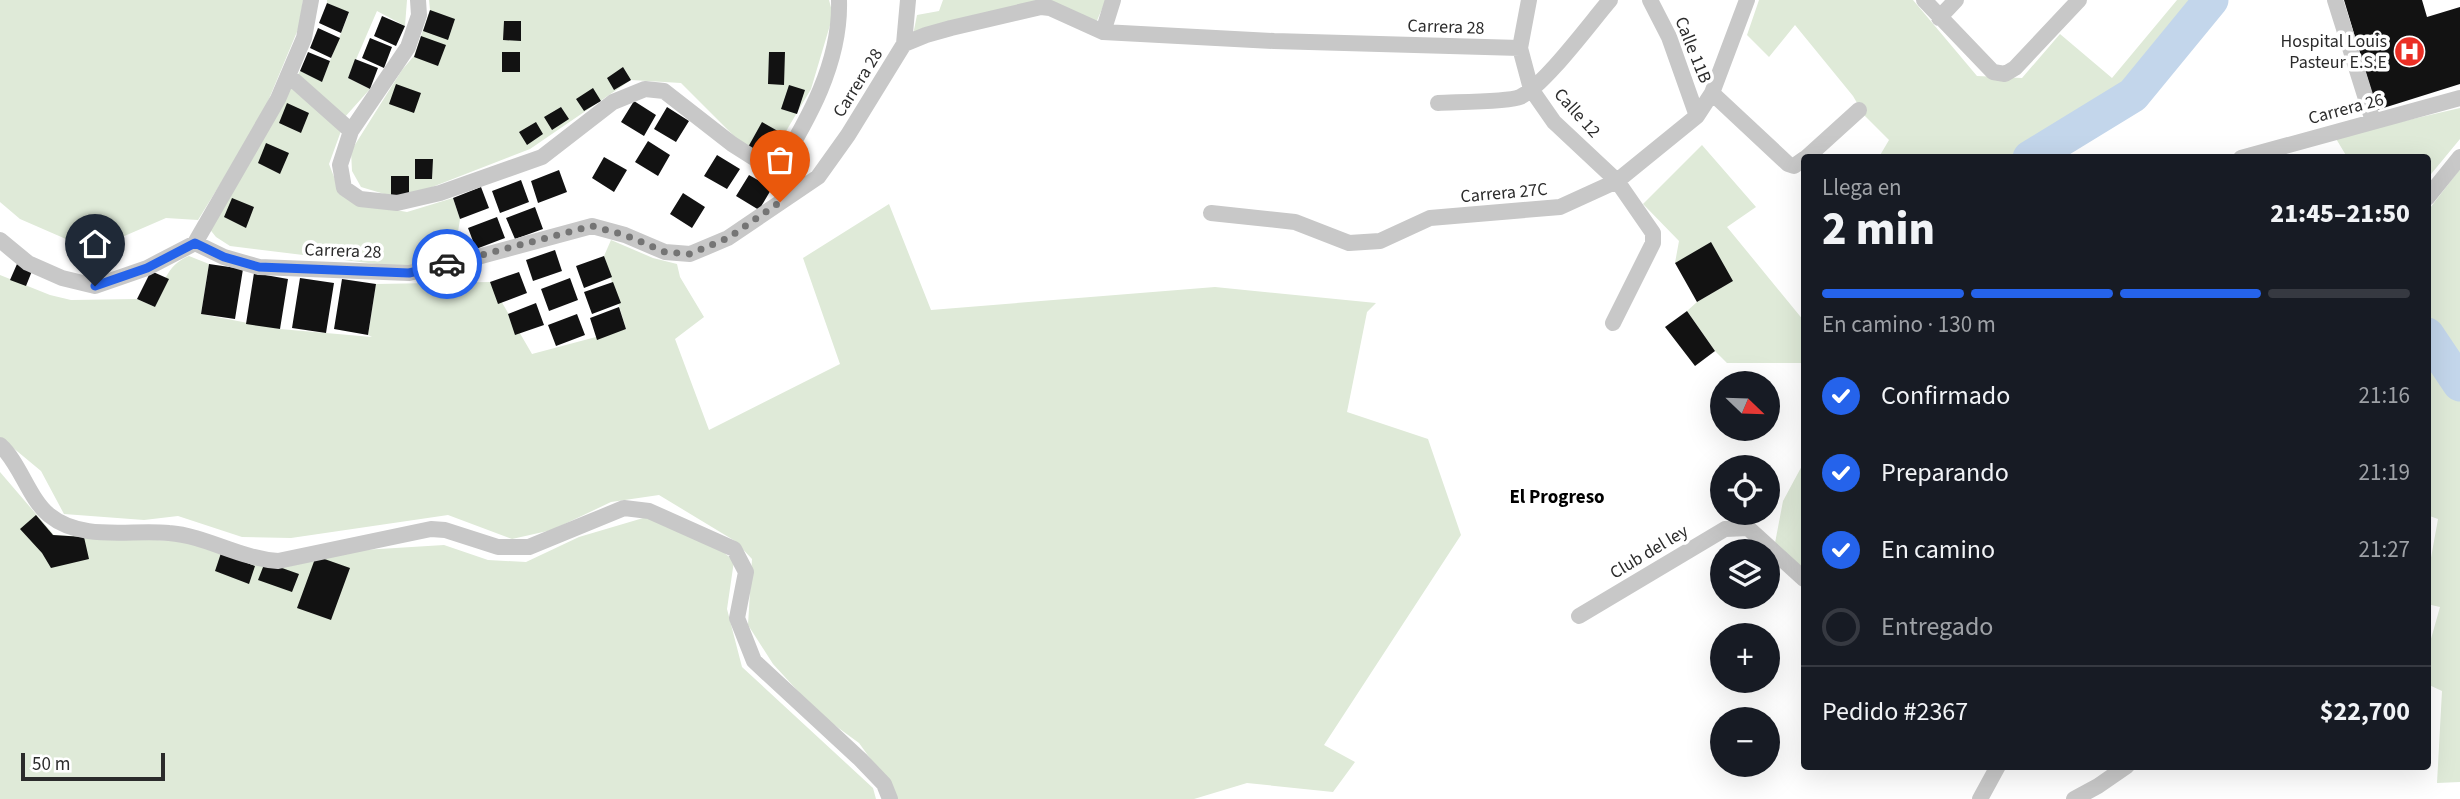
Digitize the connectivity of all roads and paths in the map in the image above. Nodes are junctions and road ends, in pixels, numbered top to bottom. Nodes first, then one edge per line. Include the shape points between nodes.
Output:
1 (311, 0) edge
2 (418, 0) edge
3 (839, 0) edge
4 (908, 0) edge
5 (1113, 0) edge
6 (1529, 0) edge
7 (1610, 0) edge
8 (1650, 0) edge
9 (1747, 0) edge
10 (1924, 0) edge
11 (1956, 0) edge
12 (2079, 0) edge
13 (2336, 0) edge
14 (1939, 18) junction
15 (1103, 32) junction
16 (904, 44) junction
17 (1520, 48) junction
18 (288, 75) junction
19 (1531, 89) junction
20 (1712, 93) junction
21 (2460, 98) edge
22 (1438, 103) dead end
23 (1859, 110) dead end
24 (1697, 116) junction
25 (2373, 121) junction
26 (351, 131) junction
27 (1810, 154) edge
28 (2255, 154) edge
29 (2460, 157) edge
30 (1801, 161) edge
31 (776, 172) junction
32 (1617, 181) junction
33 (798, 190) junction
34 (2431, 193) edge
35 (1211, 213) dead end
36 (0, 240) edge
37 (195, 243) junction
38 (1613, 323) dead end
39 (0, 445) edge
40 (1801, 576) edge
41 (1579, 616) dead end
42 (1996, 770) edge
43 (2121, 770) edge
44 (2098, 786) junction
45 (890, 799) edge
46 (1980, 799) edge
47 (2074, 799) edge
48 (2109, 799) edge

1 - 18 street via 304,38
2 - 26 street via 419,15 408,47
3 - 31 street via 835,50 803,129
4 - 16 street
5 - 15 street
6 - 17 street, Calle 12
7 - 19 street
8 - 24 street, Calle 11B via 1669,37
9 - 20 street, Carrera 27C
10 - 14 street
11 - 14 street
12 - 14 street via 2005,74 1993,72
13 - 25 street
15 - 16 street, Carrera 28 via 1041,7
15 - 17 street, Carrera 28
16 - 33 street, Carrera 28 via 818,177
17 - 19 street, Calle 12
18 - 26 street
18 - 37 street
19 - 22 street via 1519,98
19 - 32 street, Calle 12 via 1554,122
20 - 24 street, Carrera 27C
20 - 30 street via 1788,164
21 - 25 street, Carrera 26
23 - 27 street
24 - 32 street, Carrera 27C
25 - 28 street, Carrera 26
26 - 31 street via 340,165 344,188 360,199 397,203 542,157 613,102 645,89 664,91
29 - 34 street
31 - 33 street
32 - 35 street, Carrera 27C via 1560,207 1430,218 1380,241 1349,243 1296,222
32 - 38 street, Calle 12 via 1653,233 1653,243
33 - 37 street, Carrera 28 via 728,238 690,254 665,252 592,226 409,273 259,267
36 - 37 street via 28,263 95,286 147,268
39 - 45 street via 47,514 63,524 111,534 191,536 256,559 278,561 431,529 498,547 529,547 624,508 649,511 734,549 746,572 737,618 754,661 860,759 884,784
40 - 41 street, Club del ley via 1748,528 1726,529
42 - 46 street
43 - 44 street
44 - 47 street
44 - 48 street

